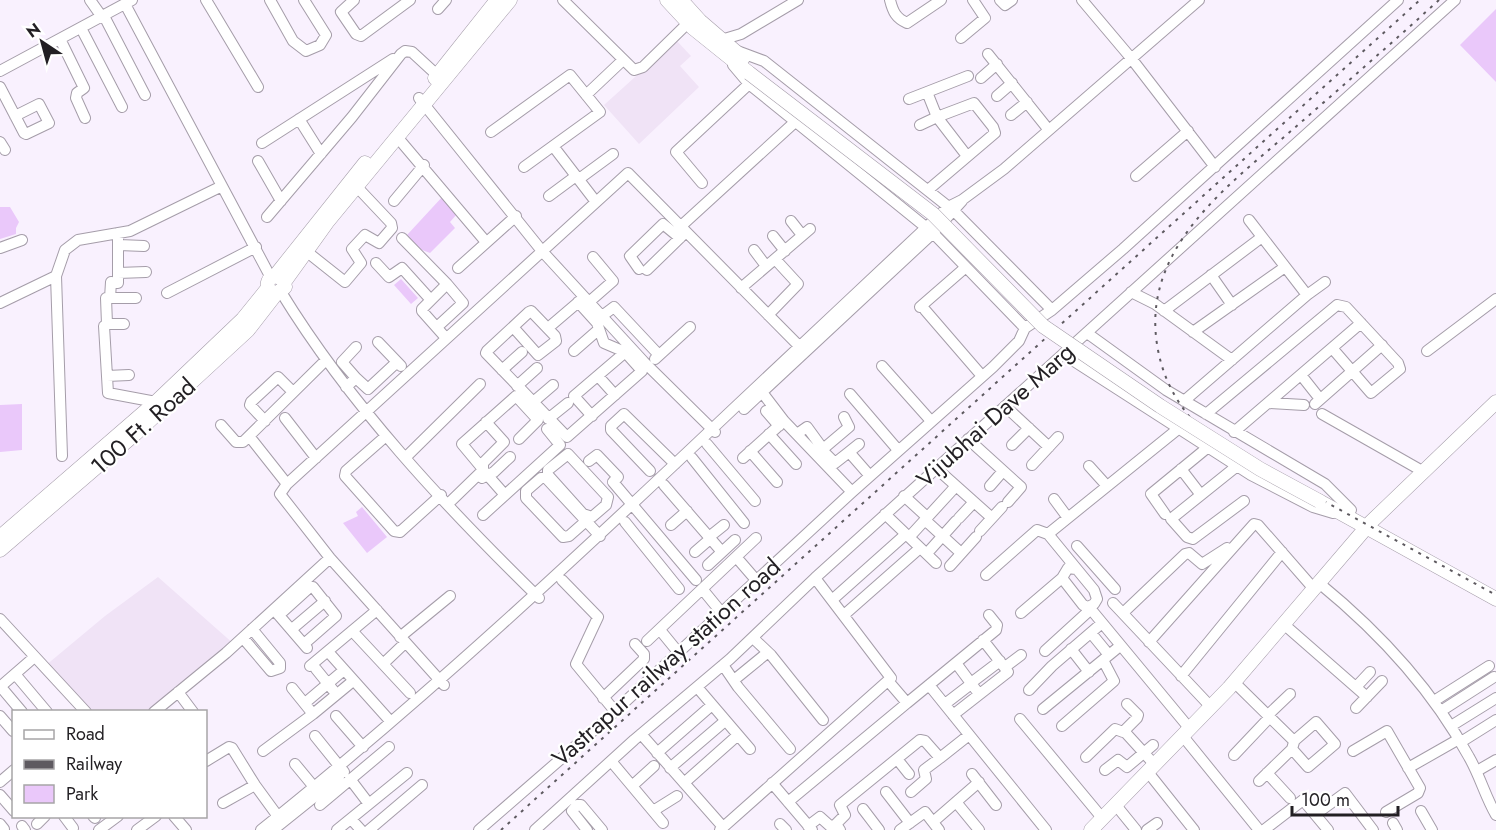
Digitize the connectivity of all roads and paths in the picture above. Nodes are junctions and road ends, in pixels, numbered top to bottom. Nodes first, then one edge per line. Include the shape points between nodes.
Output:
1 (90, 0) edge
2 (206, 0) edge
3 (270, 0) edge
4 (304, 0) edge
5 (354, 0) edge
6 (410, 0) edge
7 (446, 0) edge
8 (497, 0) edge
9 (510, 0) edge
10 (563, 0) edge
11 (667, 0) edge
12 (681, 0) edge
13 (798, 0) edge
14 (890, 0) edge
15 (941, 0) edge
16 (973, 0) edge
17 (1000, 0) edge
18 (1012, 0) edge
19 (1082, 0) edge
20 (1199, 0) edge
21 (1398, 0) edge
22 (1455, 0) edge
23 (129, 2) edge
24 (438, 9) dead end
25 (103, 16) junction
26 (687, 23) junction
27 (81, 28) junction
28 (961, 38) dead end
29 (60, 39) junction
30 (726, 48) junction
31 (401, 54) junction
32 (988, 54) dead end
33 (1131, 58) junction
34 (624, 60) junction
35 (997, 64) junction
36 (0, 71) edge
37 (751, 74) junction
38 (437, 75) junction
39 (969, 76) dead end
40 (981, 78) dead end
41 (1012, 83) junction
42 (0, 87) edge
43 (258, 87) dead end
44 (927, 92) junction
45 (145, 95) dead end
46 (586, 95) junction
47 (997, 96) dead end
48 (909, 99) dead end
49 (422, 102) junction
50 (1026, 102) junction
51 (122, 107) dead end
52 (1011, 115) dead end
53 (15, 116) dead end
54 (937, 117) junction
55 (85, 118) dead end
56 (299, 119) junction
57 (795, 122) junction
58 (920, 125) dead end
59 (1048, 129) junction
60 (1188, 131) junction
61 (491, 132) dead end
62 (398, 138) junction
63 (262, 143) dead end
64 (553, 146) junction
65 (321, 154) junction
66 (613, 154) dead end
67 (968, 156) junction
68 (258, 160) dead end
69 (424, 165) junction
70 (524, 167) dead end
71 (1215, 167) junction
72 (1136, 176) dead end
73 (577, 177) junction
74 (702, 183) dead end
75 (222, 186) junction
76 (357, 188) junction
77 (928, 190) junction
78 (549, 196) dead end
79 (281, 201) junction
80 (394, 201) dead end
81 (596, 202) junction
82 (951, 209) junction
83 (516, 216) junction
84 (267, 218) dead end
85 (1249, 220) dead end
86 (791, 221) dead end
87 (930, 230) junction
88 (682, 232) junction
89 (118, 233) junction
90 (773, 236) dead end
91 (1262, 237) junction
92 (402, 238) dead end
93 (22, 240) dead end
94 (486, 242) junction
95 (119, 246) junction
96 (144, 246) dead end
97 (256, 247) junction
98 (0, 248) edge
99 (754, 250) dead end
100 (785, 250) junction
101 (306, 251) junction
102 (542, 251) junction
103 (418, 253) junction
104 (593, 257) dead end
105 (771, 263) junction
106 (376, 264) dead end
107 (966, 267) junction
108 (1285, 267) junction
109 (402, 268) junction
110 (458, 268) dead end
111 (146, 272) dead end
112 (118, 273) junction
113 (1211, 275) junction
114 (56, 276) junction
115 (1325, 282) dead end
116 (447, 284) junction
117 (276, 285) junction
118 (741, 288) junction
119 (1131, 292) junction
120 (167, 293) dead end
121 (1307, 295) junction
122 (110, 298) junction
123 (136, 298) dead end
124 (430, 299) junction
125 (1496, 299) edge
126 (584, 300) junction
127 (0, 303) edge
128 (1232, 305) junction
129 (1052, 310) junction
130 (1164, 310) junction
131 (768, 315) junction
132 (600, 322) junction
133 (1361, 323) junction
134 (107, 324) junction
135 (124, 324) dead end
136 (437, 327) junction
137 (513, 327) junction
138 (690, 327) dead end
139 (548, 328) junction
140 (1025, 328) junction
141 (1193, 332) junction
142 (1087, 333) junction
143 (446, 338) junction
144 (378, 342) dead end
145 (1382, 345) junction
146 (357, 347) dead end
147 (1332, 348) junction
148 (802, 349) junction
149 (628, 350) junction
150 (574, 351) dead end
151 (1427, 351) dead end
152 (522, 352) dead end
153 (1063, 354) junction
154 (659, 355) junction
155 (326, 360) junction
156 (1232, 360) junction
157 (397, 362) junction
158 (648, 365) junction
159 (882, 366) dead end
160 (537, 368) dead end
161 (502, 370) junction
162 (1352, 371) junction
163 (407, 374) junction
164 (129, 375) dead end
165 (1300, 375) junction
166 (107, 376) junction
167 (598, 376) junction
168 (982, 376) junction
169 (356, 378) junction
170 (480, 384) dead end
171 (553, 385) dead end
172 (517, 386) junction
173 (346, 387) junction
174 (759, 389) junction
175 (294, 392) junction
176 (615, 394) junction
177 (850, 394) dead end
178 (1021, 399) dead end
179 (1184, 401) junction
180 (156, 402) junction
181 (1496, 402) edge
182 (532, 403) junction
183 (568, 403) dead end
184 (1268, 403) junction
185 (1313, 403) junction
186 (1007, 408) junction
187 (1496, 408) edge
188 (766, 411) dead end
189 (366, 412) junction
190 (1206, 414) junction
191 (1322, 414) dead end
192 (592, 416) junction
193 (844, 417) dead end
194 (285, 418) dead end
195 (999, 420) dead end
196 (265, 421) junction
197 (545, 421) junction
198 (931, 421) junction
199 (486, 422) junction
200 (782, 423) junction
201 (221, 425) dead end
202 (1029, 428) junction
203 (1178, 429) junction
204 (715, 431) junction
205 (1234, 432) junction
206 (769, 434) junction
207 (797, 434) junction
208 (386, 436) junction
209 (1058, 437) dead end
210 (519, 439) dead end
211 (968, 439) junction
212 (253, 441) dead end
213 (707, 444) junction
214 (859, 444) dead end
215 (1012, 445) dead end
216 (1049, 447) junction
217 (1207, 448) junction
218 (823, 449) junction
219 (898, 450) junction
220 (849, 452) junction
221 (62, 456) dead end
222 (406, 457) junction
223 (510, 457) dead end
224 (316, 458) junction
225 (692, 458) junction
226 (589, 461) dead end
227 (675, 464) junction
228 (796, 464) dead end
229 (1032, 465) dead end
230 (1089, 466) dead end
231 (1237, 466) junction
232 (936, 468) junction
233 (1181, 469) junction
234 (484, 471) junction
235 (650, 471) dead end
236 (1003, 471) junction
237 (1424, 472) junction
238 (870, 476) junction
239 (777, 482) dead end
240 (287, 484) junction
241 (664, 485) junction
242 (956, 486) junction
243 (990, 486) dead end
244 (1107, 486) junction
245 (852, 492) junction
246 (505, 495) junction
247 (1201, 495) junction
248 (904, 496) junction
249 (445, 499) junction
250 (1054, 499) dead end
251 (755, 501) dead end
252 (1244, 501) dead end
253 (608, 502) junction
254 (974, 502) junction
255 (636, 507) junction
256 (687, 511) junction
257 (885, 514) junction
258 (1164, 514) dead end
259 (1349, 514) junction
260 (483, 515) dead end
261 (992, 518) junction
262 (1068, 518) junction
263 (623, 519) junction
264 (926, 519) junction
265 (586, 521) junction
266 (744, 523) dead end
267 (671, 525) dead end
268 (724, 525) dead end
269 (1371, 526) junction
270 (658, 533) junction
271 (909, 534) junction
272 (1048, 534) junction
273 (600, 536) junction
274 (942, 536) junction
275 (0, 537) edge
276 (1243, 537) junction
277 (710, 538) junction
278 (756, 538) dead end
279 (735, 540) dead end
280 (643, 544) junction
281 (1077, 546) dead end
282 (925, 549) junction
283 (0, 550) edge
284 (887, 551) junction
285 (695, 552) dead end
286 (722, 552) junction
287 (1282, 552) junction
288 (961, 553) junction
289 (330, 558) junction
290 (737, 558) junction
291 (936, 563) dead end
292 (708, 566) dead end
293 (900, 566) junction
294 (950, 566) dead end
295 (867, 569) junction
296 (1076, 569) junction
297 (1100, 572) junction
298 (986, 575) dead end
299 (815, 578) junction
300 (1062, 578) junction
301 (562, 580) junction
302 (696, 580) dead end
303 (756, 580) junction
304 (1088, 582) junction
305 (880, 584) junction
306 (1319, 586) junction
307 (679, 589) dead end
308 (1115, 589) dead end
309 (703, 590) junction
310 (1496, 590) edge
311 (450, 596) dead end
312 (538, 597) junction
313 (1496, 599) edge
314 (832, 600) junction
315 (325, 601) junction
316 (1113, 603) dead end
317 (1090, 608) junction
318 (377, 610) junction
319 (277, 612) junction
320 (722, 612) junction
321 (1021, 613) dead end
322 (1123, 613) junction
323 (844, 615) junction
324 (989, 615) dead end
325 (0, 619) edge
326 (1102, 623) junction
327 (1287, 627) junction
328 (252, 629) junction
329 (292, 629) junction
330 (660, 630) junction
331 (1091, 633) junction
332 (356, 634) dead end
333 (243, 638) junction
334 (753, 638) junction
335 (403, 640) junction
336 (984, 640) junction
337 (1149, 642) junction
338 (1120, 646) junction
339 (1071, 649) junction
340 (1045, 651) dead end
341 (678, 652) junction
342 (766, 653) junction
343 (331, 655) dead end
344 (1021, 655) dead end
345 (1106, 658) junction
346 (31, 660) dead end
347 (383, 663) junction
348 (956, 663) junction
349 (1002, 664) junction
350 (723, 665) junction
351 (1489, 666) dead end
352 (636, 668) junction
353 (344, 670) junction
354 (1089, 672) junction
355 (1370, 672) dead end
356 (15, 674) junction
357 (1181, 676) junction
358 (1494, 677) dead end
359 (624, 679) junction
360 (734, 680) junction
361 (353, 681) junction
362 (647, 681) junction
363 (1382, 681) dead end
364 (442, 682) junction
365 (889, 682) junction
366 (971, 684) junction
367 (329, 685) junction
368 (929, 685) junction
369 (1237, 685) junction
370 (0, 687) edge
371 (697, 687) junction
372 (1356, 687) junction
373 (292, 688) dead end
374 (1029, 690) dead end
375 (178, 692) junction
376 (635, 692) junction
377 (410, 693) dead end
378 (337, 694) junction
379 (979, 694) junction
380 (1290, 694) dead end
381 (1367, 697) junction
382 (603, 698) junction
383 (1496, 698) edge
384 (1434, 701) junction
385 (305, 703) junction
386 (907, 703) junction
387 (945, 704) junction
388 (1127, 704) dead end
389 (712, 705) junction
390 (1211, 707) junction
391 (1356, 708) dead end
392 (1043, 709) dead end
393 (21, 710) edge
394 (46, 710) edge
395 (83, 710) edge
396 (154, 710) edge
397 (192, 710) edge
398 (614, 710) junction
399 (1441, 711) junction
400 (313, 714) junction
401 (954, 715) junction
402 (0, 716) edge
403 (336, 716) dead end
404 (1269, 716) junction
405 (1020, 718) dead end
406 (823, 720) dead end
407 (1496, 720) edge
408 (726, 721) junction
409 (392, 722) junction
410 (1062, 726) dead end
411 (1451, 726) junction
412 (12, 730) edge
413 (1124, 731) junction
414 (641, 734) junction
415 (738, 735) junction
416 (969, 735) junction
417 (1188, 735) junction
418 (315, 736) dead end
419 (1460, 741) junction
420 (363, 747) junction
421 (388, 747) dead end
422 (750, 749) dead end
423 (790, 749) dead end
424 (1149, 749) junction
425 (263, 751) dead end
426 (1353, 751) dead end
427 (657, 753) junction
428 (1234, 755) dead end
429 (1086, 757) dead end
430 (940, 758) junction
431 (897, 759) junction
432 (207, 760) edge
433 (1496, 760) edge
434 (611, 761) junction
435 (295, 764) dead end
436 (654, 766) dead end
437 (670, 768) junction
438 (1408, 768) junction
439 (1106, 770) dead end
440 (1153, 770) junction
441 (1477, 771) junction
442 (407, 773) dead end
443 (909, 774) dead end
444 (346, 775) junction
445 (684, 783) junction
446 (772, 783) junction
447 (255, 785) junction
448 (422, 785) dead end
449 (391, 786) junction
450 (632, 786) junction
451 (886, 792) dead end
452 (911, 792) dead end
453 (0, 795) edge
454 (318, 795) junction
455 (677, 796) dead end
456 (1290, 798) dead end
457 (404, 801) junction
458 (223, 802) dead end
459 (788, 802) junction
460 (956, 802) junction
461 (571, 803) junction
462 (369, 804) junction
463 (996, 805) dead end
464 (12, 809) edge
465 (862, 809) dead end
466 (1119, 809) junction
467 (1495, 809) edge
468 (653, 811) junction
469 (1421, 811) dead end
470 (1386, 812) dead end
471 (1316, 814) junction
472 (66, 818) edge
473 (115, 818) edge
474 (153, 818) edge
475 (351, 819) junction
476 (663, 823) dead end
477 (910, 823) junction
478 (1157, 823) dead end
479 (1100, 824) edge
480 (277, 825) edge
481 (936, 826) edge
482 (838, 827) edge
483 (73, 828) dead end
484 (808, 828) edge
485 (1259, 828) edge
486 (721, 829) edge
487 (99, 830) edge
488 (137, 830) edge
489 (261, 830) edge
490 (337, 830) edge
491 (361, 830) edge
492 (369, 830) edge
493 (479, 830) edge
494 (535, 830) edge
495 (587, 830) edge
496 (602, 830) edge
497 (879, 830) edge
498 (900, 830) edge
499 (979, 830) edge
500 (1046, 830) edge
501 (1091, 830) edge
502 (1136, 830) edge
503 (1147, 830) edge
504 (1194, 830) edge
505 (1244, 830) edge
506 (1328, 830) edge
507 (1373, 830) edge
508 (1432, 830) edge

1 - 25 street
2 - 43 street
3 - 4 street via 293,41 306,51 320,45 326,35
5 - 6 street via 341,12 361,36
7 - 24 street
8 - 38 main road
9 - 49 main road, 100 Ft. Road
10 - 34 street
11 - 26 main road
12 - 30 main road
13 - 30 street via 741,34
14 - 15 street via 899,20 907,23
16 - 28 street via 986,18
17 - 18 street via 1005,5
19 - 33 street
20 - 33 street
21 - 71 street
22 - 119 street, Vijubhai Dave Marg
23 - 25 street
23 - 75 street
25 - 27 street
25 - 45 street
26 - 30 main road
26 - 34 street via 643,68 634,70
27 - 29 street
27 - 51 street
29 - 36 street
29 - 55 street via 88,86 76,98
30 - 37 main road
30 - 77 street via 764,62
31 - 38 street via 412,52
31 - 56 street
31 - 65 street
32 - 35 street
33 - 59 street
33 - 60 street
34 - 46 street
35 - 40 street
35 - 41 street
37 - 57 street
37 - 74 street via 676,152
37 - 259 main road via 939,207 1049,319 1165,399
38 - 49 main road
39 - 44 street
41 - 47 street
41 - 50 street
42 - 53 street
44 - 48 street
44 - 54 street
46 - 61 street via 570,75
46 - 64 street via 600,111
49 - 62 main road, 100 Ft. Road
49 - 83 street
49 - 117 main road
50 - 52 street
50 - 59 street
54 - 58 street
54 - 67 street
54 - 67 street via 974,104 990,122 995,133
56 - 63 street
56 - 65 street
57 - 87 street
57 - 88 street
59 - 82 street
60 - 71 street
60 - 72 street
62 - 69 street
62 - 76 main road, 100 Ft. Road
64 - 70 street
64 - 73 street
65 - 79 street
66 - 73 street
67 - 77 street
68 - 79 street
69 - 80 street
69 - 94 street
71 - 129 street
73 - 78 street
73 - 81 street
75 - 89 street via 130,231
75 - 97 street
76 - 101 main road, 100 Ft. Road
76 - 101 street via 392,223 392,228 379,243 365,235 352,249 361,263 345,282
77 - 82 street
79 - 84 street
81 - 88 street via 628,173
81 - 102 street
82 - 87 street
82 - 129 street
83 - 94 street
83 - 102 street
85 - 91 street
86 - 100 street via 806,232
87 - 107 street
87 - 148 street
88 - 88 street via 643,269 630,256 663,224
88 - 118 street
89 - 95 street
89 - 114 street via 71,244
90 - 100 street
91 - 108 street
91 - 113 street
92 - 103 street
93 - 98 street
94 - 110 street
95 - 96 street
95 - 112 street
97 - 117 street
97 - 120 street
99 - 105 street
100 - 105 street
101 - 117 main road, 100 Ft. Road
102 - 126 street
102 - 143 street
103 - 109 street
103 - 116 street
104 - 126 street via 613,281
105 - 118 street
105 - 131 street via 798,284
106 - 109 street via 389,278
107 - 140 street
107 - 168 street via 922,308
108 - 121 street
108 - 128 street
109 - 124 street
111 - 112 street
112 - 122 street via 118,283 111,282
113 - 128 street
113 - 130 street
114 - 127 street
114 - 221 street
115 - 121 street
116 - 124 street
116 - 136 street via 463,303
117 - 155 street
117 - 180 main road
117 - 283 main road, 100 Ft. Road via 248,330
118 - 131 street
119 - 130 street
119 - 142 street, Vijubhai Dave Marg
121 - 156 street
122 - 123 street
122 - 134 street via 106,297
124 - 136 street via 422,309
125 - 151 street
126 - 132 street
126 - 139 street
128 - 141 street
129 - 140 street
130 - 141 street
131 - 148 street
132 - 149 street
132 - 149 street via 608,345
132 - 150 street
132 - 154 street via 614,307
133 - 145 street
133 - 147 street
133 - 190 street via 1346,307 1332,307
134 - 135 street
134 - 166 street via 104,326 111,350
136 - 143 street
137 - 139 street via 531,311
137 - 139 street via 538,355 556,341
137 - 161 street via 486,353
138 - 154 street
140 - 168 street, Vastrapur railway station road via 1019,341
141 - 156 street
142 - 153 street, Vijubhai Dave Marg
142 - 179 street
143 - 163 street
144 - 157 street
145 - 162 street
145 - 162 street via 1400,369 1374,392 1368,392
146 - 169 street via 342,362
147 - 162 street
147 - 165 street
148 - 174 street
149 - 158 street
149 - 167 street
149 - 176 street via 642,371
152 - 161 street
153 - 186 street, Vijubhai Dave Marg
153 - 203 street
154 - 158 street
155 - 173 street
155 - 175 street
156 - 179 street
157 - 163 street
157 - 169 street via 368,389
158 - 204 street
159 - 198 street
160 - 172 street
161 - 172 street
162 - 185 street
163 - 189 street
164 - 166 street
165 - 184 street
165 - 185 street
166 - 180 street via 108,393
167 - 176 street
167 - 192 street via 574,396
168 - 198 street, Vastrapur railway station road
169 - 173 street
170 - 222 street
171 - 182 street
172 - 182 street
173 - 189 street
174 - 200 street
174 - 204 street
175 - 196 street
175 - 196 street via 278,377 251,402
176 - 192 street
177 - 219 street
178 - 186 street
179 - 190 street
180 - 275 main road
181 - 237 main road
182 - 197 street
183 - 197 street
184 - 185 street
184 - 205 street
186 - 195 street
186 - 202 street
186 - 211 street, Vijubhai Dave Marg
187 - 269 main road
188 - 200 street
189 - 208 street
189 - 224 street
190 - 205 street
191 - 237 street
192 - 197 street via 566,437
193 - 218 street via 849,427
194 - 224 street
196 - 201 street via 241,443
197 - 246 street via 560,445
198 - 219 street, Vastrapur railway station road
199 - 210 street via 517,397 538,420
199 - 234 street via 504,442 483,463
199 - 234 street via 462,445
200 - 206 street
200 - 207 street
202 - 215 street
202 - 216 street
203 - 217 street
203 - 244 street
204 - 213 street
204 - 227 street
205 - 259 street via 1325,484
206 - 228 street
206 - 239 street via 747,455
207 - 218 street via 807,427
207 - 245 street
208 - 222 street
208 - 249 street via 345,476 395,532
209 - 216 street
211 - 232 street, Vijubhai Dave Marg
211 - 236 street
212 - 240 street
213 - 225 street
213 - 251 street
214 - 220 street
216 - 229 street
217 - 231 street
217 - 233 street
218 - 220 street via 834,463
219 - 238 street, Vastrapur railway station road
220 - 238 street
222 - 249 street
223 - 234 street via 494,472
224 - 240 street
225 - 241 street
225 - 266 street
226 - 255 street via 597,455 618,477 613,482
227 - 235 street via 624,414 611,430
227 - 255 street
230 - 244 street
231 - 247 street
231 - 259 street via 1313,507
232 - 242 street
232 - 248 street, Vijubhai Dave Marg
233 - 247 street
233 - 258 street via 1151,494
234 - 246 street
234 - 249 street via 461,493
236 - 243 street
236 - 261 street via 1024,483
237 - 269 main road
238 - 245 street, Vastrapur railway station road
240 - 289 street via 280,494
241 - 255 street
241 - 256 street
242 - 254 street
242 - 264 street
244 - 262 street
245 - 303 street, Vastrapur railway station road
246 - 260 street
247 - 252 street via 1171,519 1189,539
248 - 257 street, Vijubhai Dave Marg
248 - 264 street
249 - 312 street via 469,529
250 - 262 street
253 - 253 street via 594,516 585,516 550,478 548,470 568,454 607,495
253 - 263 street
254 - 261 street
254 - 274 street
255 - 263 street
255 - 270 street
256 - 267 street
256 - 277 street
257 - 271 street
257 - 299 street, Vijubhai Dave Marg
259 - 269 main road
261 - 288 street
262 - 272 street
263 - 273 street
263 - 280 street
263 - 301 street
264 - 271 street
264 - 274 street
265 - 265 street via 565,537 526,498 526,492 544,477
265 - 273 street
268 - 277 street
269 - 306 main road
269 - 310 main road
269 - 313 main road
270 - 280 street
270 - 302 street
271 - 282 street
271 - 284 street
272 - 296 street
272 - 298 street via 1037,530
273 - 312 street
274 - 282 street
274 - 288 street
276 - 287 street via 1256,524
276 - 322 street via 1203,564 1185,554
276 - 337 street
277 - 285 street
277 - 286 street
278 - 290 street
279 - 286 street
280 - 307 street
281 - 297 street
282 - 291 street
282 - 293 street
284 - 293 street
284 - 295 street
286 - 292 street
287 - 306 street
287 - 357 street
288 - 294 street
289 - 318 street
289 - 319 street
290 - 303 street
290 - 309 street
293 - 305 street
295 - 305 street
295 - 314 street
296 - 300 street via 1068,568
296 - 304 street
297 - 304 street
297 - 308 street
299 - 314 street
299 - 334 street, Vijubhai Dave Marg
300 - 317 street
300 - 321 street
301 - 312 street
301 - 382 street via 598,617 576,664
303 - 320 street, Vastrapur railway station road
304 - 317 street via 1097,599
305 - 323 street
306 - 327 main road
306 - 384 street via 1414,674
306 - 390 main road
309 - 320 street
309 - 330 street
311 - 335 street
312 - 364 street
314 - 323 street
315 - 319 street via 310,587
315 - 329 street
315 - 329 street via 336,617 306,646
316 - 322 street
317 - 326 street
317 - 340 street
318 - 335 street
318 - 367 street via 313,668
319 - 328 street
319 - 329 street
320 - 341 street, Vastrapur railway station road
322 - 337 street
323 - 365 street via 890,674
324 - 336 street via 998,627
325 - 395 street
326 - 331 street
326 - 338 street
327 - 369 main road
327 - 372 street
328 - 333 street
328 - 333 street via 280,668 271,671
330 - 341 street
330 - 352 street via 641,643 645,656
331 - 339 street
331 - 345 street
332 - 347 street
333 - 375 street
334 - 342 street
334 - 350 street, Vijubhai Dave Marg
335 - 347 street
335 - 364 street
336 - 348 street
336 - 349 street
337 - 357 street
338 - 345 street
338 - 417 street
339 - 354 street
339 - 374 street
341 - 362 street, Vastrapur railway station road
342 - 360 street
342 - 406 street
343 - 353 street
344 - 349 street
345 - 354 street
345 - 410 street via 1114,681
346 - 356 street
347 - 377 street
348 - 366 street
348 - 368 street
349 - 366 street
349 - 379 street via 1006,673
350 - 360 street
350 - 371 street, Vijubhai Dave Marg
351 - 384 street
352 - 359 street
352 - 362 street
353 - 361 street
353 - 367 street
354 - 392 street
355 - 372 street
356 - 370 street
356 - 394 street
357 - 390 street
358 - 399 street
359 - 376 street
359 - 382 street
360 - 423 street
361 - 378 street
361 - 409 street
362 - 376 street, Vastrapur railway station road
363 - 381 street
364 - 409 street
364 - 444 street
365 - 386 street
365 - 446 street
366 - 379 street
366 - 387 street
367 - 378 street
367 - 385 street
368 - 386 street
368 - 387 street
369 - 404 street
369 - 417 main road
370 - 393 street
371 - 389 street
371 - 414 street, Vijubhai Dave Marg
372 - 381 street
373 - 385 street
375 - 396 street
375 - 397 street
376 - 398 street, Vastrapur railway station road
378 - 400 street
379 - 401 street
380 - 404 street
381 - 391 street
382 - 398 street
383 - 411 street
384 - 399 street
385 - 400 street
386 - 459 street
387 - 401 street
388 - 413 street via 1138,717
389 - 408 street
389 - 427 street
390 - 417 main road
398 - 493 street, Vastrapur railway station road
399 - 411 street
400 - 425 street
401 - 416 street
402 - 412 street
403 - 420 street
404 - 428 street
404 - 456 street via 1293,745 1263,777
405 - 479 street
407 - 419 street
408 - 415 street
408 - 437 street
409 - 420 street
411 - 419 street
413 - 424 street
413 - 429 street via 1115,729
414 - 427 street
414 - 434 street, Vijubhai Dave Marg
415 - 422 street
415 - 445 street
416 - 430 street
416 - 500 street
417 - 440 main road
417 - 485 street
418 - 444 street
419 - 438 street
419 - 441 street
420 - 444 street
421 - 444 street
424 - 439 street via 1128,767 1118,760
424 - 440 street
426 - 438 street via 1387,731
427 - 437 street
430 - 431 street via 922,740
430 - 452 street via 924,770 926,779
431 - 443 street
431 - 482 street via 840,805 844,817
432 - 447 street via 231,747
433 - 441 street
434 - 450 street
434 - 461 street, Vijubhai Dave Marg
435 - 454 street
436 - 450 street
437 - 445 street
438 - 470 street via 1420,790
440 - 466 main road
440 - 479 main road
440 - 504 street
441 - 467 street via 1482,790
442 - 449 street
444 - 454 street
444 - 462 street
445 - 486 street
446 - 459 street
446 - 486 street
447 - 458 street
447 - 480 street
448 - 457 street
449 - 457 street
449 - 462 street
450 - 468 street
451 - 477 street
453 - 464 street
454 - 480 street
455 - 468 street
457 - 492 street
459 - 484 street
460 - 463 street via 975,778
460 - 481 street
460 - 499 street
461 - 494 street, Vijubhai Dave Marg
461 - 495 street via 573,813
461 - 496 street via 581,805
462 - 475 street
465 - 497 street
466 - 479 main road
466 - 502 street
468 - 476 street
469 - 508 street
471 - 485 street via 1303,800
471 - 506 street
471 - 507 street via 1345,793
472 - 483 street
473 - 487 street
474 - 488 street
475 - 490 street
475 - 491 street
477 - 481 street via 925,812
477 - 498 street
478 - 503 street
479 - 501 main road
480 - 489 street
482 - 484 street via 818,818
485 - 505 street

